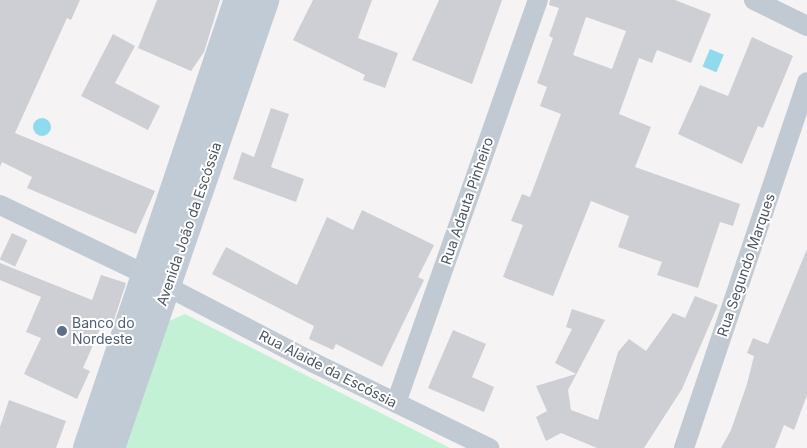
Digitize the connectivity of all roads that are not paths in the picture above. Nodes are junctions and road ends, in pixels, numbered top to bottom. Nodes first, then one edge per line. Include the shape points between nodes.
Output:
1 (238, 0) edge
2 (265, 0) edge
3 (538, 0) edge
4 (754, 0) edge
5 (807, 26) edge
6 (807, 82) edge
7 (0, 205) edge
8 (157, 281) junction
9 (396, 403) junction
10 (87, 448) edge
11 (111, 448) edge
12 (489, 448) edge
13 (684, 448) edge

1 - 8 main road, Avenida João da Escóssia
2 - 8 main road, Avenida João da Escóssia
3 - 9 street, Rua Adauta Pinheiro
4 - 5 street
6 - 13 street, Rua Segundo Marques
7 - 8 street, Rua Alaide da Escóssia
8 - 9 street, Rua Alaide da Escóssia
8 - 10 main road, Avenida João da Escóssia
8 - 11 main road, Avenida João da Escóssia
9 - 12 street, Rua Alaide da Escóssia

